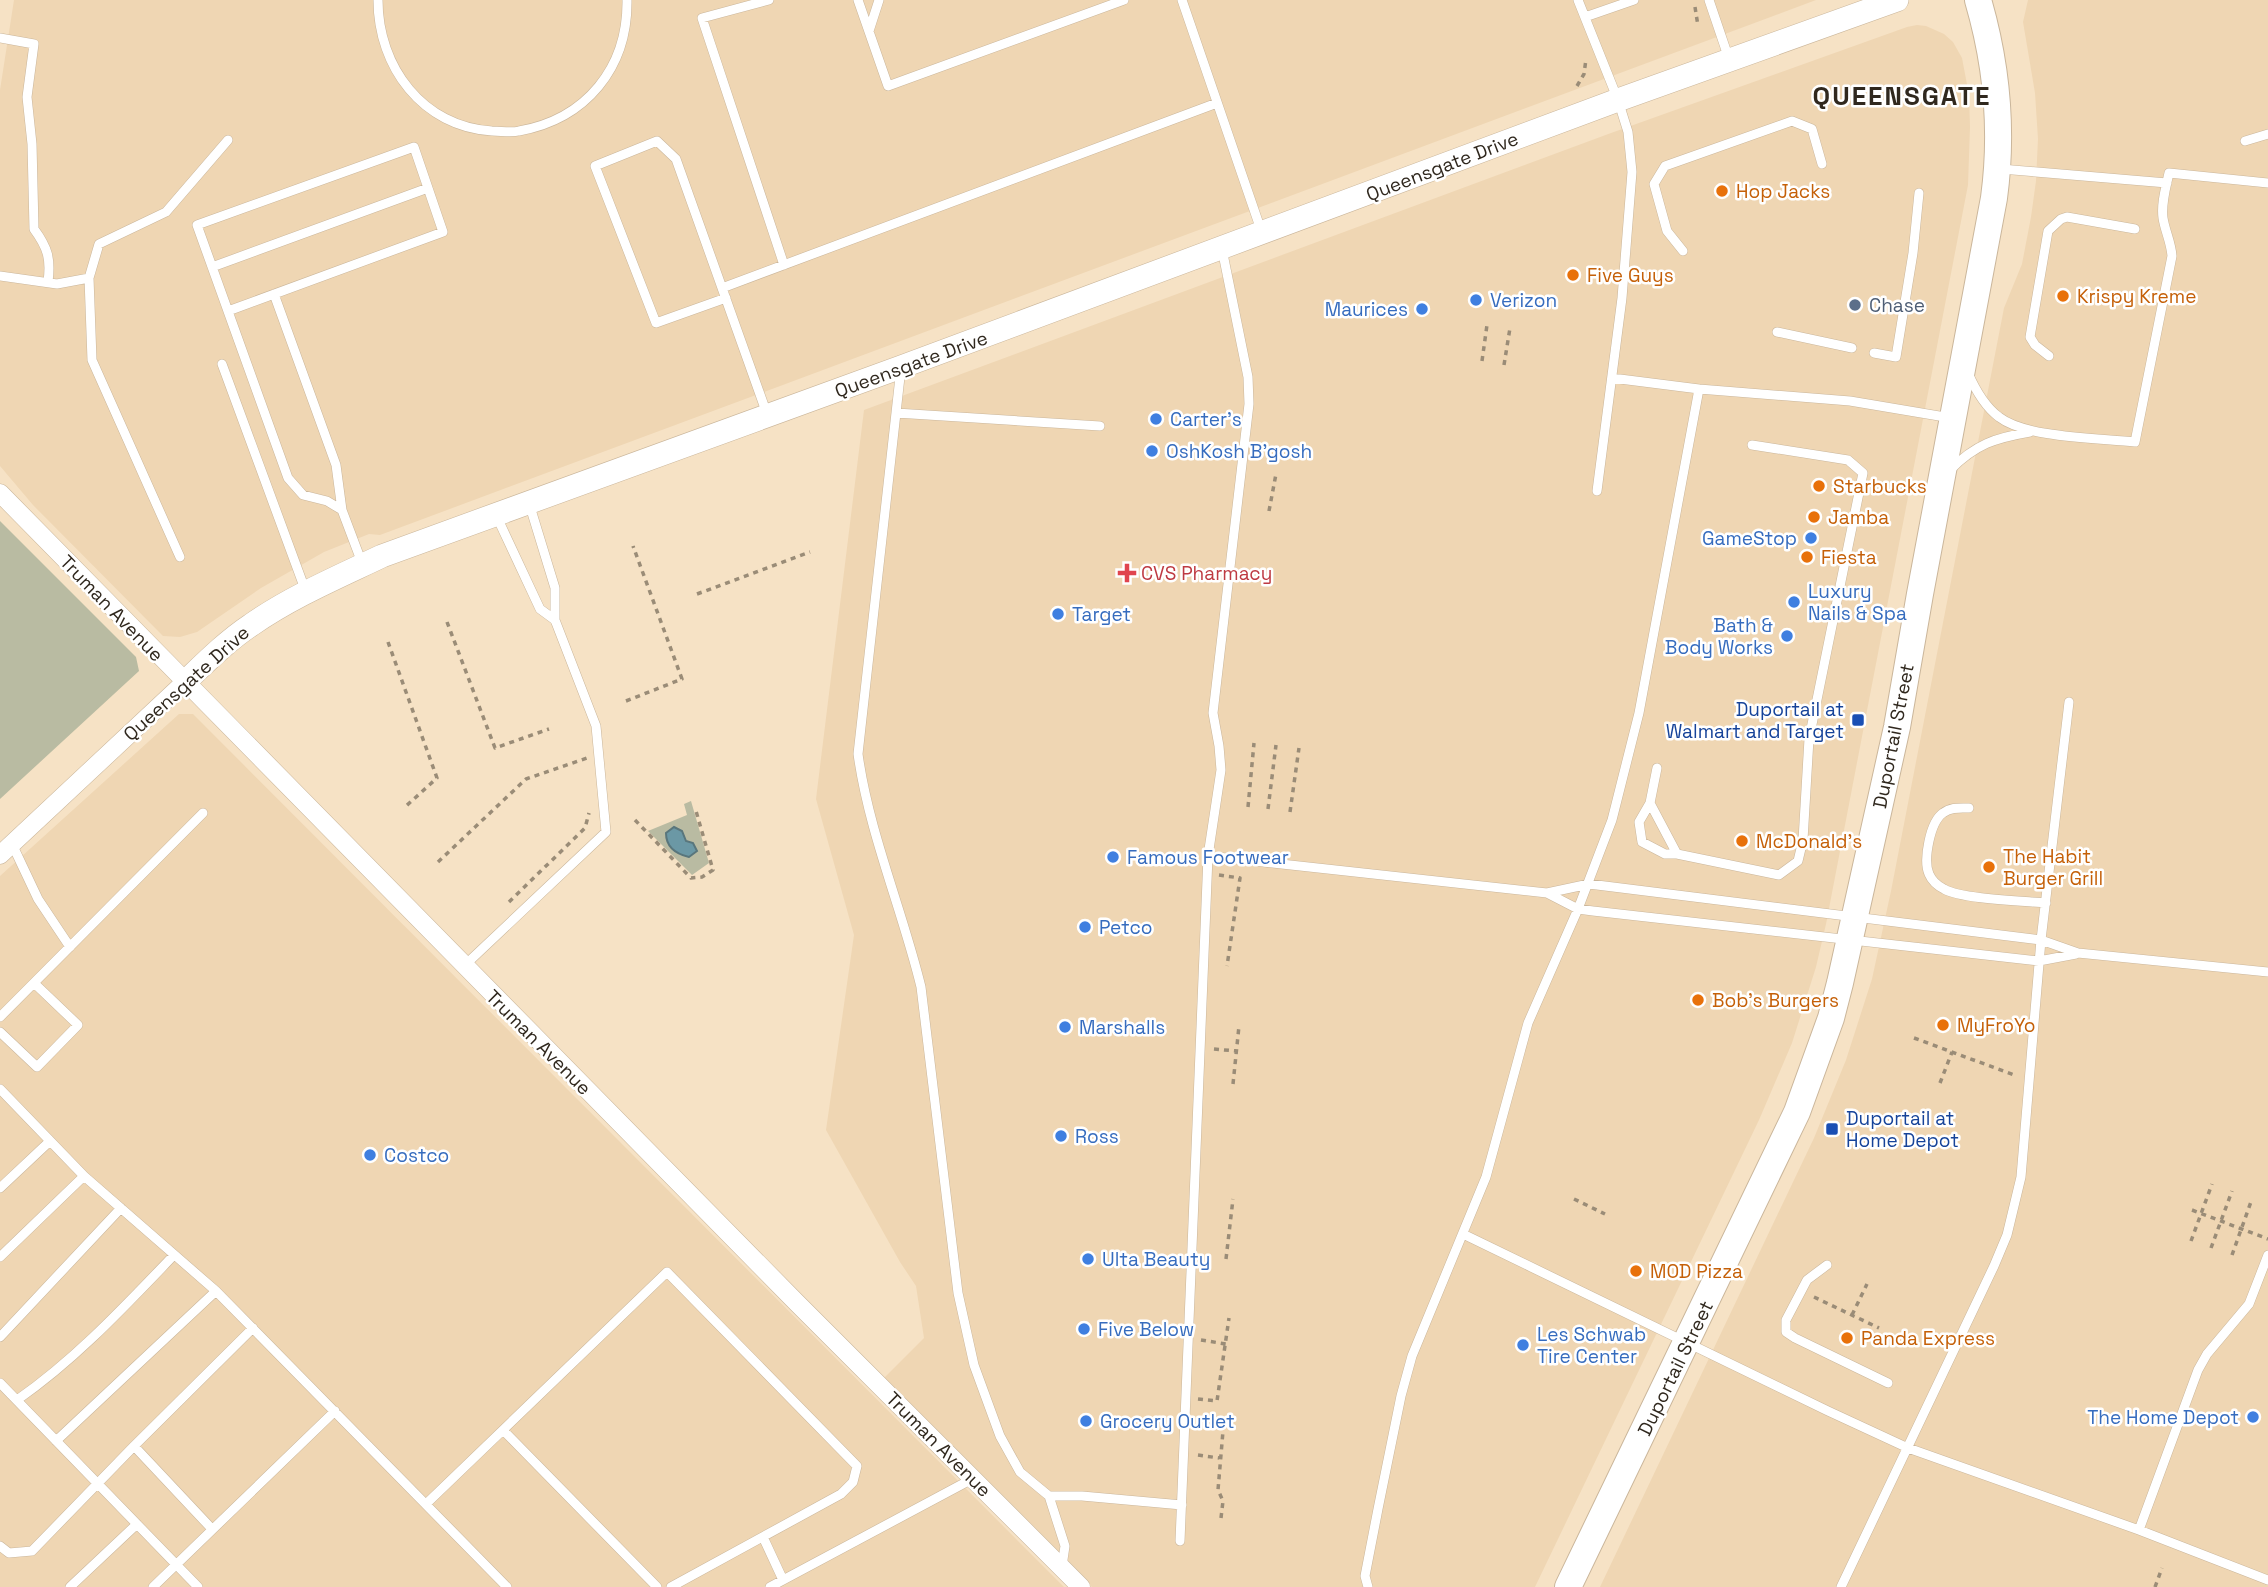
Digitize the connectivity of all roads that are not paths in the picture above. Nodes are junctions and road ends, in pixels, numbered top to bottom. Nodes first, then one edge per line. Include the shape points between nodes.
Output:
1 (378, 0) edge
2 (627, 0) edge
3 (769, 0) edge
4 (858, 0) edge
5 (879, 0) edge
6 (1125, 0) edge
7 (1182, 0) edge
8 (1578, 0) edge
9 (1634, 0) edge
10 (1709, 0) edge
11 (1897, 0) edge
12 (1978, 0) edge
13 (1585, 17) junction
14 (869, 31) junction
15 (0, 38) edge
16 (1730, 60) junction
17 (1618, 100) junction
18 (1217, 103) junction
19 (2268, 134) edge
20 (228, 140) dead end
21 (2245, 141) dead end
22 (1822, 163) dead end
23 (1998, 168) junction
24 (2167, 183) junction
25 (2268, 183) edge
26 (428, 188) junction
27 (1919, 194) dead end
28 (2135, 229) dead end
29 (1262, 234) junction
30 (1222, 249) junction
31 (1683, 251) dead end
32 (784, 265) junction
33 (212, 267) junction
34 (0, 276) edge
35 (89, 278) junction
36 (48, 282) junction
37 (724, 293) junction
38 (274, 294) junction
39 (228, 311) junction
40 (1777, 332) dead end
41 (1852, 348) dead end
42 (1874, 353) dead end
43 (2049, 356) dead end
44 (1964, 363) junction
45 (222, 364) dead end
46 (901, 367) junction
47 (1612, 378) junction
48 (1699, 388) junction
49 (896, 413) junction
50 (767, 416) junction
51 (1953, 419) junction
52 (1100, 426) dead end
53 (2032, 432) junction
54 (1752, 445) dead end
55 (1942, 477) junction
56 (1597, 492) dead end
57 (0, 493) edge
58 (529, 503) junction
59 (342, 510) junction
60 (496, 515) junction
61 (180, 557) dead end
62 (363, 565) junction
63 (307, 593) junction
64 (555, 620) junction
65 (185, 682) junction
66 (2069, 702) dead end
67 (1657, 768) dead end
68 (1650, 803) junction
69 (1969, 808) dead end
70 (203, 813) dead end
71 (6, 849) edge
72 (1677, 854) junction
73 (1208, 856) junction
74 (1589, 884) junction
75 (1547, 893) junction
76 (2046, 903) junction
77 (1578, 909) junction
78 (1853, 929) junction
79 (2041, 940) junction
80 (70, 947) junction
81 (2078, 953) junction
82 (2039, 961) junction
83 (464, 966) junction
84 (2268, 972) edge
85 (34, 983) junction
86 (0, 1017) edge
87 (0, 1032) edge
88 (0, 1090) edge
89 (50, 1141) junction
90 (84, 1176) junction
91 (0, 1188) edge
92 (121, 1208) junction
93 (1463, 1234) junction
94 (174, 1255) junction
95 (2268, 1255) edge
96 (0, 1257) edge
97 (1827, 1265) dead end
98 (216, 1291) junction
99 (253, 1328) junction
100 (0, 1337) edge
101 (1688, 1342) junction
102 (0, 1382) edge
103 (1888, 1383) dead end
104 (17, 1400) junction
105 (335, 1411) junction
106 (503, 1430) junction
107 (56, 1441) junction
108 (134, 1446) junction
109 (1908, 1448) junction
110 (973, 1478) junction
111 (98, 1483) junction
112 (1049, 1496) junction
113 (426, 1504) junction
114 (1181, 1506) junction
115 (137, 1524) junction
116 (212, 1529) junction
117 (2139, 1530) junction
118 (763, 1537) junction
119 (1180, 1541) dead end
120 (0, 1546) edge
121 (176, 1564) junction
122 (1062, 1566) junction
123 (1365, 1576) junction
124 (783, 1580) junction
125 (2268, 1580) edge
126 (70, 1587) edge
127 (153, 1587) edge
128 (198, 1587) edge
129 (507, 1587) edge
130 (657, 1587) edge
131 (671, 1587) edge
132 (770, 1587) edge
133 (1081, 1587) edge
134 (1357, 1587) edge
135 (1368, 1587) edge
136 (1568, 1587) edge
137 (1841, 1587) edge

1 - 2 lane via 383,45 403,83 434,113 474,130 517,132 558,120 593,94 616,62 628,24
3 - 32 lane via 702,18
4 - 14 lane
5 - 14 lane
6 - 14 lane via 888,86
7 - 18 lane
8 - 13 lane
9 - 13 lane
10 - 16 lane
11 - 16 street, Queensgate Drive
12 - 23 main road, Duportail Street via 1997,92
13 - 17 lane
15 - 36 lane via 34,44 27,97 34,229 51,262
16 - 17 street, Queensgate Drive
17 - 29 street, Queensgate Drive
17 - 47 lane via 1628,132 1632,172
18 - 29 lane
18 - 32 lane
19 - 21 lane
20 - 35 lane via 166,212 99,244
22 - 31 lane via 1812,128 1792,121 1665,166 1654,184 1667,230
23 - 24 lane
23 - 44 main road, Duportail Street
24 - 25 lane via 2169,173
24 - 53 lane via 2162,210 2172,256 2135,442
26 - 33 lane
26 - 33 lane via 414,147 197,225
26 - 38 lane via 443,232
27 - 42 lane via 1896,357
28 - 43 lane via 2067,217 2048,231 2030,337
29 - 30 street, Queensgate Drive
30 - 46 street, Queensgate Drive
30 - 73 lane via 1248,377 1249,404 1213,713 1221,770
32 - 37 lane
33 - 39 lane
34 - 36 lane
35 - 36 lane
35 - 61 lane via 92,360
37 - 37 lane via 676,159 657,141 595,166 656,323
37 - 50 lane
38 - 39 lane
38 - 59 lane via 336,465
39 - 59 lane via 288,478 303,495
40 - 41 lane
44 - 51 main road, Duportail Street
44 - 53 lane via 1988,407 1999,418
45 - 63 lane
46 - 49 lane
46 - 50 street, Queensgate Drive
47 - 48 lane
47 - 56 lane
48 - 51 lane via 1850,401
48 - 74 lane via 1633,742
49 - 52 lane
49 - 112 lane via 858,754 863,789 921,987 958,1293 974,1364 1000,1436 1020,1472
50 - 58 street, Queensgate Drive
51 - 55 main road, Duportail Street
53 - 55 lane via 1982,445
54 - 72 lane via 1848,460 1863,473 1809,739 1802,840 1798,861 1779,875
55 - 78 main road, Duportail Street via 1897,727
57 - 65 street, Truman Avenue
58 - 60 street, Queensgate Drive
58 - 64 lane via 555,588
59 - 62 lane
60 - 62 street, Queensgate Drive
60 - 64 lane via 540,609
62 - 63 street, Queensgate Drive
63 - 65 street, Queensgate Drive via 251,624
64 - 83 lane via 596,726 606,832
65 - 71 street, Queensgate Drive
65 - 83 street, Truman Avenue
66 - 76 lane
67 - 68 lane
68 - 72 lane
68 - 72 lane via 1639,822 1642,842 1665,854
69 - 76 lane via 1950,809 1932,827 1927,861 1934,882 1952,893
70 - 80 lane
71 - 80 lane
73 - 75 lane
73 - 114 lane
74 - 75 lane
74 - 77 lane
74 - 78 lane
75 - 77 lane
76 - 79 lane
77 - 78 lane
77 - 93 lane via 1528,1023 1486,1177
78 - 79 lane
78 - 82 lane
78 - 101 main road, Duportail Street via 1830,1018 1797,1112
79 - 81 lane
79 - 82 lane
80 - 85 lane
81 - 82 lane
81 - 84 lane
82 - 109 lane via 2021,1177 2007,1235
83 - 110 street, Truman Avenue
85 - 86 lane
85 - 87 lane via 78,1025 37,1067
88 - 89 lane
89 - 90 lane
89 - 91 lane
90 - 92 lane
90 - 96 lane
92 - 94 lane
92 - 100 lane
93 - 101 lane
93 - 123 lane via 1418,1340 1401,1396
94 - 98 lane
94 - 104 lane via 103,1329
95 - 117 lane via 2249,1304 2198,1370
97 - 103 lane via 1807,1279 1786,1320 1786,1332
98 - 99 lane
98 - 107 lane
99 - 105 lane
99 - 108 lane
101 - 109 lane
101 - 136 main road, Duportail Street
102 - 104 lane
104 - 107 lane
105 - 113 lane
105 - 116 lane
106 - 113 lane
106 - 118 lane via 667,1272 857,1465 853,1482 841,1494
106 - 130 lane
107 - 111 lane
108 - 111 lane
108 - 116 lane
109 - 117 lane
109 - 137 lane
110 - 122 street, Truman Avenue
110 - 124 lane
111 - 115 lane
111 - 120 lane via 32,1551 9,1553
112 - 114 lane
112 - 122 lane via 1065,1546
113 - 129 lane
114 - 119 lane
115 - 121 lane
115 - 126 lane
116 - 121 lane
117 - 125 lane
118 - 124 lane
118 - 131 lane
121 - 127 lane
121 - 128 lane
122 - 133 street, Truman Avenue
123 - 134 lane
123 - 135 lane
124 - 132 lane

